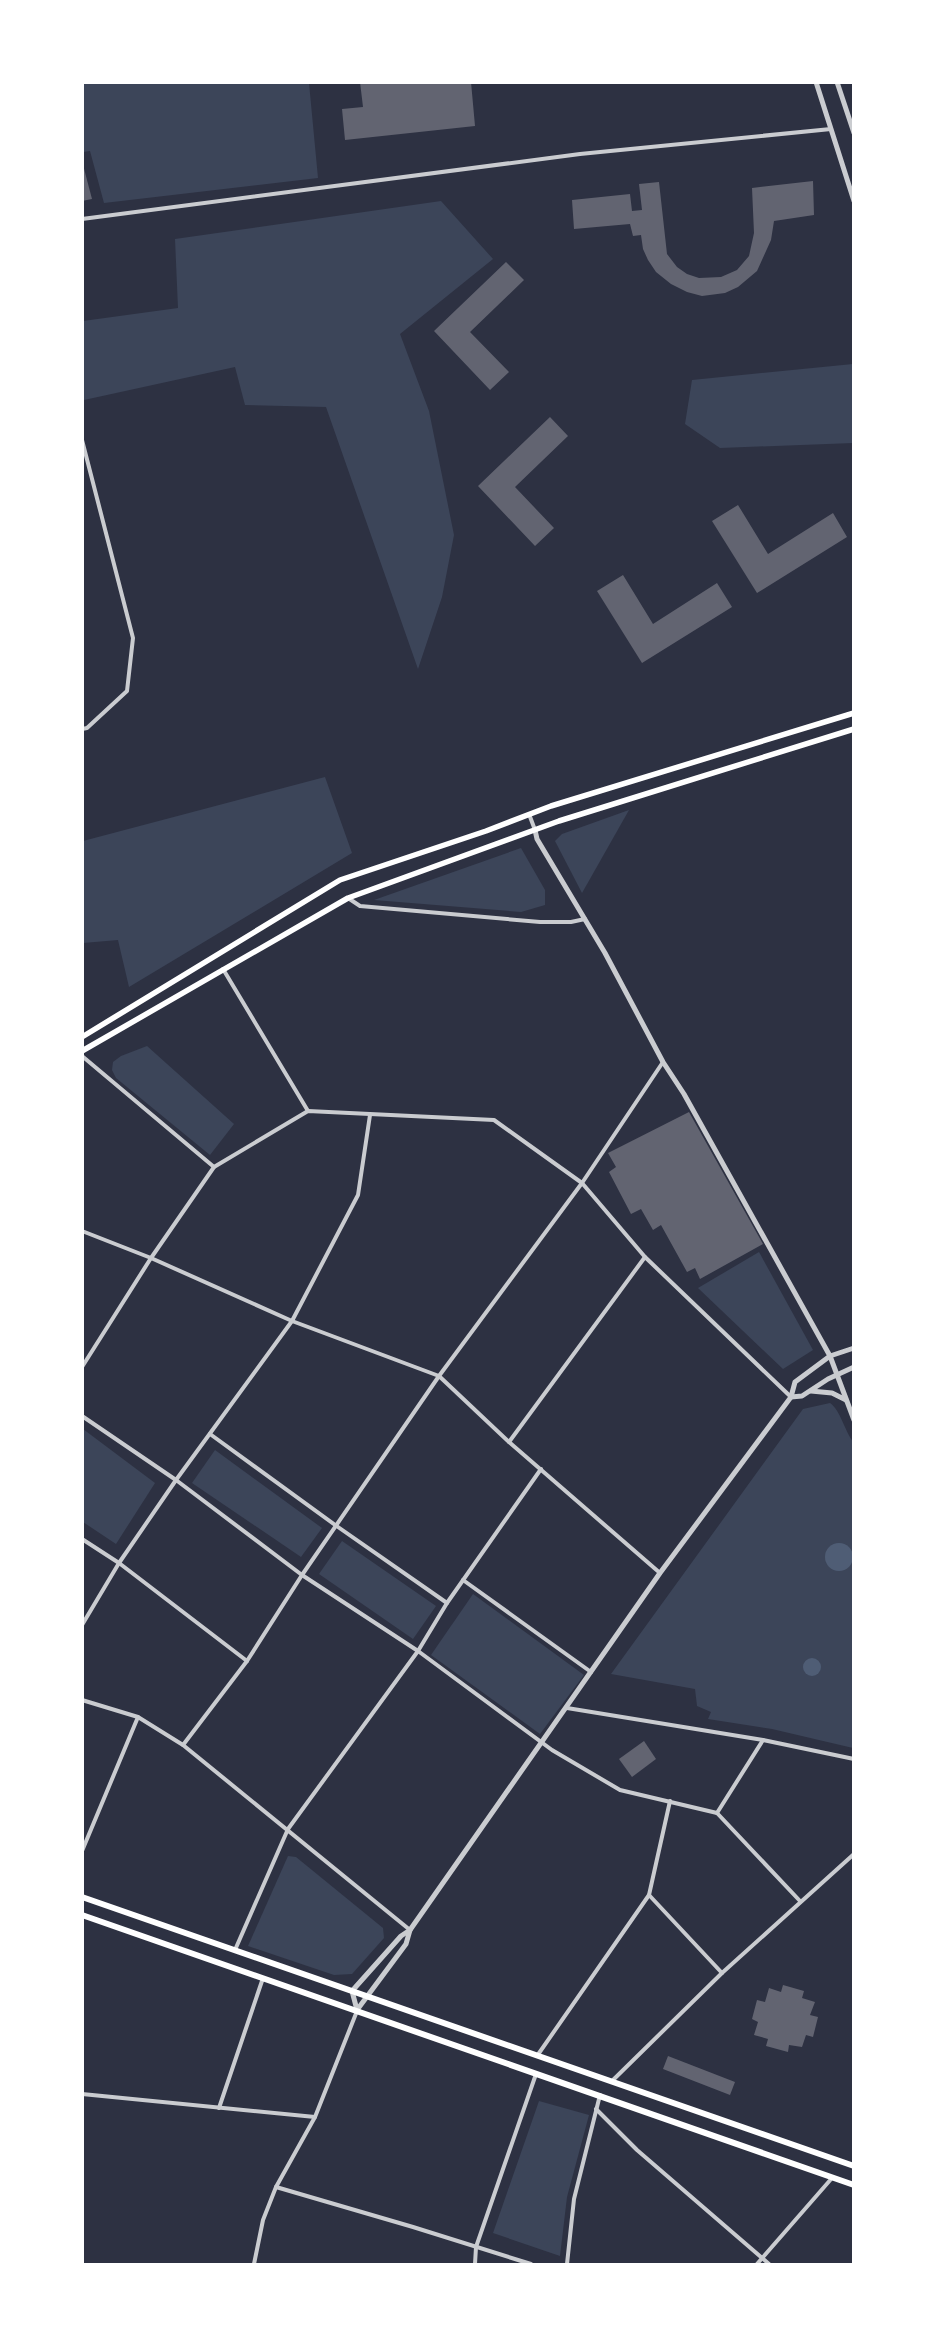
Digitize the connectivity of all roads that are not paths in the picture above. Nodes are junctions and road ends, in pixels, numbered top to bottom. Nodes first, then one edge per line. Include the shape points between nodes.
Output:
1 (816, 82) edge
2 (837, 82) edge
3 (831, 129) junction
4 (854, 133) edge
5 (854, 200) edge
6 (82, 220) edge
7 (82, 440) edge
8 (854, 713) edge
9 (82, 729) edge
10 (854, 729) edge
11 (529, 814) junction
12 (535, 830) junction
13 (348, 898) junction
14 (585, 920) junction
15 (223, 969) junction
16 (82, 1037) edge
17 (82, 1051) edge
18 (82, 1056) edge
19 (663, 1062) junction
20 (308, 1111) junction
21 (370, 1115) junction
22 (214, 1167) junction
23 (582, 1183) junction
24 (82, 1231) edge
25 (646, 1257) junction
26 (150, 1258) junction
27 (292, 1321) junction
28 (854, 1348) edge
29 (830, 1356) junction
30 (82, 1367) edge
31 (854, 1367) edge
32 (837, 1375) junction
33 (439, 1376) junction
34 (810, 1391) junction
35 (791, 1397) junction
36 (846, 1400) junction
37 (82, 1416) edge
38 (854, 1420) edge
39 (210, 1434) junction
40 (508, 1442) junction
41 (541, 1469) junction
42 (176, 1480) junction
43 (338, 1527) junction
44 (82, 1539) edge
45 (119, 1563) junction
46 (660, 1573) junction
47 (302, 1575) junction
48 (463, 1580) junction
49 (447, 1603) junction
50 (82, 1625) edge
51 (418, 1651) junction
52 (247, 1661) junction
53 (591, 1672) junction
54 (82, 1700) edge
55 (567, 1708) junction
56 (138, 1717) junction
57 (763, 1740) junction
58 (541, 1742) junction
59 (183, 1744) junction
60 (854, 1759) edge
61 (670, 1801) junction
62 (717, 1813) junction
63 (288, 1829) junction
64 (82, 1851) edge
65 (854, 1854) edge
66 (649, 1895) junction
67 (82, 1897) edge
68 (800, 1901) junction
69 (82, 1915) edge
70 (410, 1930) junction
71 (235, 1950) junction
72 (722, 1973) junction
73 (264, 1978) junction
74 (352, 1991) junction
75 (366, 1997) junction
76 (357, 2010) junction
77 (536, 2056) junction
78 (536, 2074) junction
79 (612, 2081) junction
80 (82, 2094) edge
81 (600, 2095) junction
82 (219, 2108) junction
83 (596, 2109) junction
84 (315, 2117) junction
85 (854, 2166) edge
86 (832, 2178) junction
87 (854, 2185) edge
88 (276, 2187) junction
89 (476, 2247) junction
90 (764, 2259) junction
91 (254, 2264) edge
92 (475, 2264) edge
93 (531, 2264) edge
94 (567, 2264) edge
95 (757, 2264) edge
96 (769, 2264) edge

1 - 3 street
2 - 4 street
3 - 5 street
3 - 6 street via 580,154
7 - 9 street via 133,638 127,691
8 - 11 main road
10 - 12 main road
11 - 12 street
11 - 16 main road via 340,880
12 - 13 main road
12 - 14 street via 537,839
13 - 14 street via 360,906 540,922
13 - 15 main road
14 - 19 street
15 - 17 main road
15 - 20 street
18 - 22 street
19 - 23 street
19 - 29 street
20 - 21 street
20 - 22 street
21 - 23 street via 494,1120
21 - 27 street via 358,1194
22 - 26 street
23 - 25 street
23 - 33 street
24 - 26 street
25 - 35 street
25 - 40 street
26 - 27 street
26 - 30 street
27 - 33 street
27 - 39 street
28 - 29 street
29 - 32 street
29 - 35 street via 795,1382
31 - 32 street
32 - 34 street
32 - 36 street
33 - 40 street
33 - 43 street
34 - 35 street
34 - 36 street via 832,1393
35 - 46 street
36 - 38 street
37 - 42 street
39 - 42 street
39 - 43 street
40 - 41 street
41 - 46 street
41 - 48 street
42 - 45 street
42 - 47 street
43 - 47 street
43 - 49 street
44 - 45 street
45 - 50 street
45 - 52 street
46 - 53 street
47 - 51 street
47 - 52 street
48 - 49 street
48 - 53 street
49 - 51 street
51 - 58 street
51 - 63 street
52 - 59 street
53 - 55 street
54 - 56 street
55 - 57 street
55 - 58 street
56 - 59 street
56 - 64 street
57 - 60 street
57 - 62 street
58 - 61 street via 620,1790
58 - 70 street
59 - 63 street
61 - 62 street
61 - 66 street
62 - 68 street
63 - 70 street
63 - 71 street
65 - 68 street
66 - 72 street
66 - 77 street
67 - 71 main road
68 - 72 street
69 - 73 main road
70 - 74 street
70 - 75 street via 406,1944
71 - 74 main road
72 - 79 street
73 - 76 main road
73 - 82 street
74 - 75 main road
74 - 76 street
75 - 76 street
75 - 77 main road
76 - 78 main road
76 - 84 street
77 - 79 main road
78 - 81 main road
78 - 89 street
79 - 85 main road
80 - 82 street
81 - 83 street
81 - 86 main road
82 - 84 street
83 - 90 street via 644,2156
83 - 94 street via 574,2199
84 - 88 street
86 - 87 main road
86 - 90 street
88 - 89 street
88 - 91 street via 263,2220
89 - 92 street
89 - 93 street
90 - 95 street
90 - 96 street

